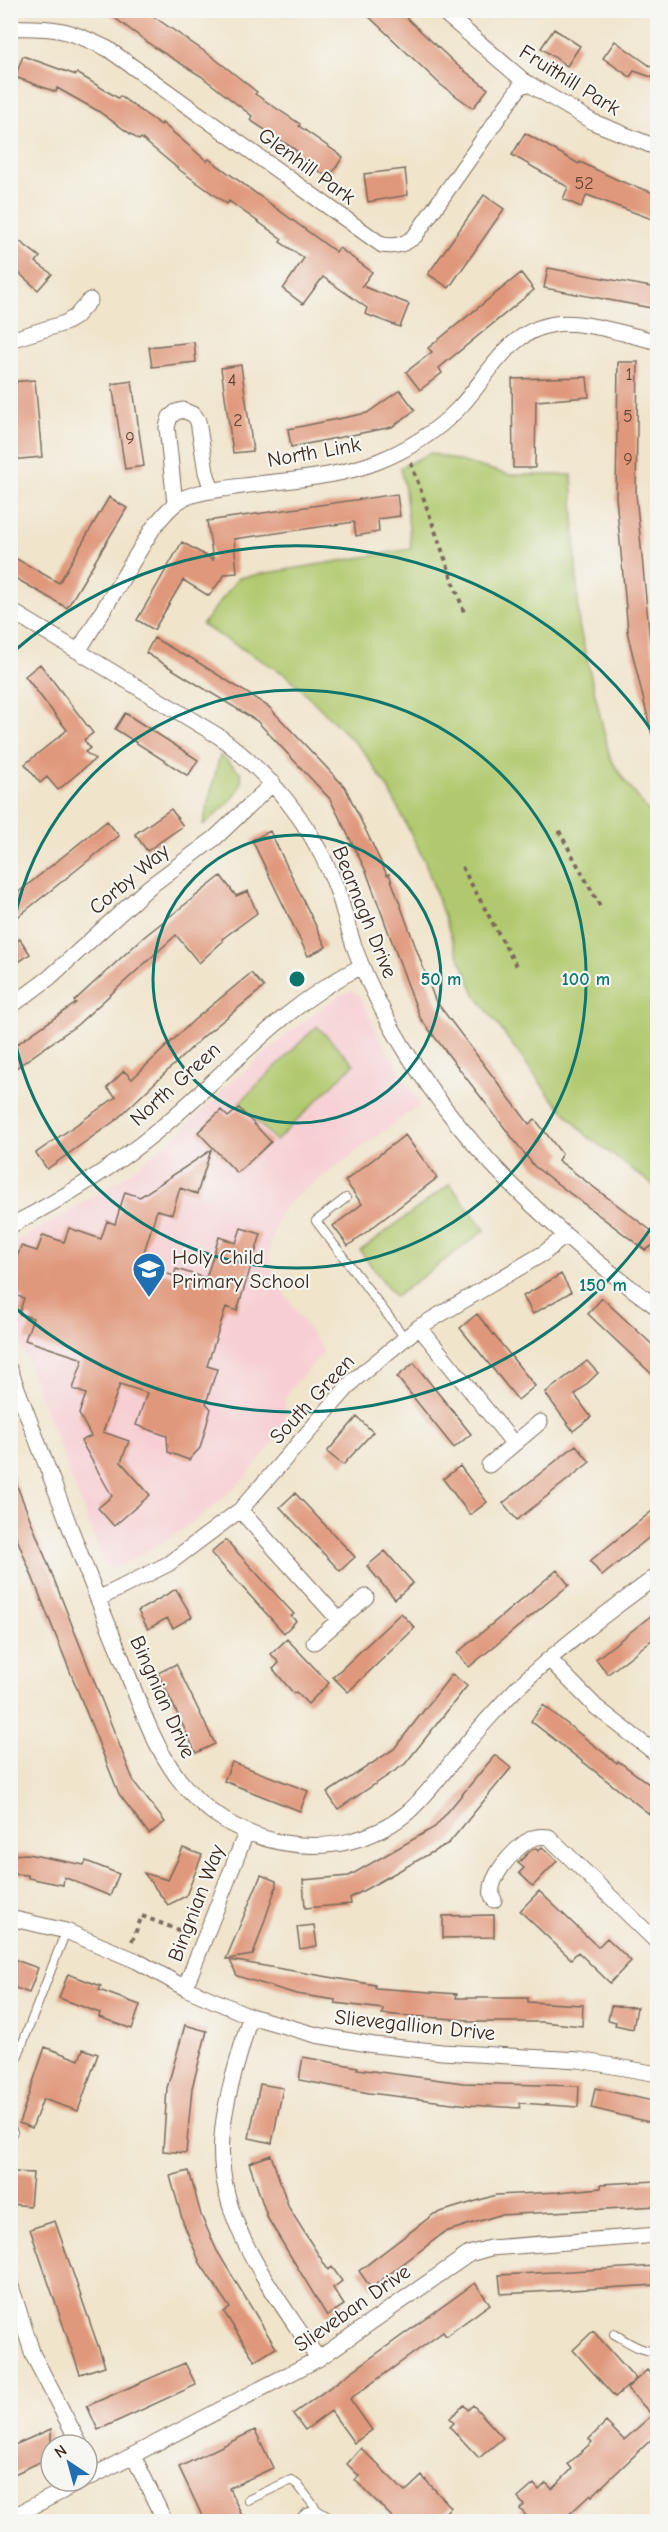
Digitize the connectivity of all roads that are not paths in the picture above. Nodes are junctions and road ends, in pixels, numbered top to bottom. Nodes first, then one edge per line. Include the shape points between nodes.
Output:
1 (441, 10) edge
2 (10, 28) edge
3 (524, 81) junction
4 (657, 148) edge
5 (90, 300) dead end
6 (10, 340) edge
7 (657, 342) edge
8 (212, 491) junction
9 (176, 504) junction
10 (10, 610) edge
11 (79, 651) junction
12 (273, 783) junction
13 (362, 966) junction
14 (10, 1007) edge
15 (346, 1198) dead end
16 (10, 1226) edge
17 (565, 1236) junction
18 (657, 1308) edge
19 (419, 1327) junction
20 (405, 1338) junction
21 (10, 1370) edge
22 (540, 1422) dead end
23 (514, 1444) junction
24 (489, 1465) dead end
25 (240, 1510) junction
26 (657, 1575) edge
27 (366, 1597) dead end
28 (98, 1599) junction
29 (339, 1620) junction
30 (314, 1642) dead end
31 (550, 1660) junction
32 (657, 1755) edge
33 (246, 1833) junction
34 (494, 1900) dead end
35 (10, 1918) edge
36 (66, 1931) junction
37 (657, 1943) edge
38 (185, 1988) junction
39 (250, 2016) junction
40 (657, 2074) edge
41 (10, 2076) edge
42 (657, 2235) edge
43 (10, 2283) edge
44 (614, 2334) dead end
45 (657, 2349) edge
46 (318, 2359) junction
47 (74, 2433) edge
48 (134, 2455) junction
49 (99, 2472) edge
50 (59, 2493) edge
51 (248, 2500) dead end
52 (317, 2510) junction
53 (10, 2518) edge
54 (165, 2522) edge
55 (296, 2522) edge
56 (336, 2522) edge

1 - 3 street, Fruithill Park
2 - 3 street, Glenhill Park via 51,27 108,49 382,245 395,247 415,236
3 - 4 street, Fruithill Park via 593,122
5 - 6 street via 65,323
7 - 8 street, North Link via 577,324 538,328 508,347 457,410 405,448 378,462 336,473
8 - 9 street, North Link via 192,495
8 - 9 street via 198,421 189,411 176,412 167,427
9 - 11 street, North Link via 144,541
10 - 11 street, Bearnagh Drive
11 - 12 street, Bearnagh Drive via 220,737
12 - 13 street, Bearnagh Drive via 313,838 332,876
12 - 14 street, Corby Way via 215,838 142,893 49,978
13 - 16 street, North Green via 325,985 280,1018 157,1131 110,1167
13 - 17 street, Bearnagh Drive via 401,1043 447,1112 497,1172
15 - 20 lane via 316,1221
17 - 18 street, Bearnagh Drive
17 - 19 street, South Green via 544,1253
19 - 20 street, South Green
19 - 23 street
20 - 25 street, South Green via 347,1387
21 - 28 street, Bingnian Drive
22 - 23 street
23 - 24 street
25 - 28 street, South Green via 168,1564
25 - 29 street
26 - 31 street, Bingnian Drive
27 - 29 street
28 - 33 street, Bingnian Drive via 165,1759 200,1803
29 - 30 street
31 - 32 street via 596,1707
31 - 33 street, Bingnian Drive via 489,1717 436,1783 406,1813 379,1830 324,1845 276,1843
33 - 38 street, Bingnian Way
34 - 37 street via 490,1888 494,1876 524,1843 549,1837
35 - 36 street, Slievegallion Drive
36 - 38 street, Slievegallion Drive via 136,1961
36 - 41 lane
38 - 39 street, Slievegallion Drive
39 - 40 street, Slievegallion Drive via 316,2035 374,2045 579,2060
39 - 46 street via 221,2139 229,2207 243,2242
42 - 46 street, Slieveban Drive via 478,2250
43 - 47 street via 33,2355
44 - 45 lane via 635,2346
46 - 48 street, Slieveban Drive
48 - 49 street, Slieveban Drive
48 - 54 street
50 - 53 street, Slieveban Drive
51 - 52 lane via 291,2480
52 - 55 lane
52 - 56 lane

